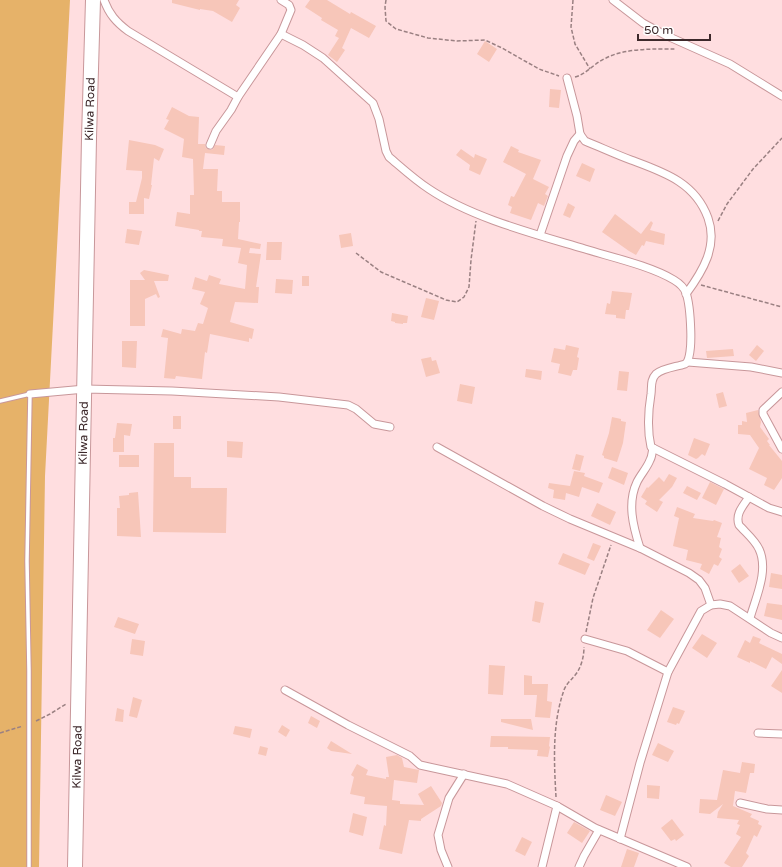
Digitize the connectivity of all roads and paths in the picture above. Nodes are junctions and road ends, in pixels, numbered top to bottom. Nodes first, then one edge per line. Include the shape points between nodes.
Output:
1 (93, 0) edge
2 (104, 0) edge
3 (281, 0) edge
4 (386, 0) edge
5 (573, 0) edge
6 (613, 0) edge
7 (281, 34) junction
8 (680, 49) dead end
9 (590, 69) junction
10 (567, 78) junction
11 (782, 96) edge
12 (238, 97) junction
13 (580, 134) junction
14 (782, 138) edge
15 (210, 145) dead end
16 (478, 214) junction
17 (540, 235) junction
18 (711, 236) junction
19 (356, 253) dead end
20 (694, 283) junction
21 (686, 294) junction
22 (782, 307) edge
23 (688, 362) junction
24 (782, 373) edge
25 (85, 389) junction
26 (782, 392) edge
27 (30, 394) junction
28 (0, 401) edge
29 (390, 427) dead end
30 (437, 447) dead end
31 (653, 448) junction
32 (782, 449) edge
33 (749, 498) junction
34 (782, 512) edge
35 (613, 538) junction
36 (640, 548) junction
37 (711, 605) junction
38 (750, 618) junction
39 (782, 638) edge
40 (585, 639) junction
41 (668, 672) junction
42 (285, 690) dead end
43 (78, 694) junction
44 (29, 724) junction
45 (0, 733) edge
46 (758, 733) dead end
47 (782, 734) edge
48 (464, 774) junction
49 (740, 803) dead end
50 (557, 806) junction
51 (782, 810) edge
52 (599, 830) junction
53 (620, 839) junction
54 (29, 867) edge
55 (74, 867) edge
56 (448, 867) edge
57 (542, 867) edge
58 (579, 867) edge
59 (687, 867) edge

1 - 25 highway, Kilwa Road
2 - 12 street via 113,18 128,31
3 - 7 street via 289,5 291,10
4 - 10 path via 386,21 396,29 428,38 485,40 539,70
5 - 9 path via 571,27 575,44
6 - 11 street via 643,23 730,64
7 - 12 street
7 - 16 street via 323,58 373,103 389,156 429,189
8 - 9 path via 624,52 607,57
9 - 10 path via 583,74
10 - 13 street
12 - 15 street
13 - 17 street via 567,156
13 - 18 street via 585,141 674,178 690,190 703,205
14 - 18 path via 753,169 727,204
16 - 17 street
16 - 19 path via 469,287 464,297 457,302 446,300 381,272
17 - 21 street via 665,275 681,285
18 - 20 street via 710,250
20 - 21 street
20 - 22 path
21 - 23 street via 691,342
23 - 24 street via 751,367
23 - 31 street via 661,371 651,382 648,426 650,445
25 - 27 street
25 - 29 street via 180,391 335,403 351,406 374,424
25 - 43 highway, Kilwa Road
26 - 32 street via 763,410
27 - 28 lane
27 - 44 lane via 27,561
30 - 35 street via 543,506
31 - 33 street
31 - 36 street via 650,460 632,495 633,518
33 - 34 street
33 - 38 street via 737,515 737,520 759,548 762,559 761,577
35 - 36 street
35 - 40 path via 593,598
36 - 37 street via 699,580
37 - 38 street via 730,606
37 - 41 street via 701,612
38 - 39 street
40 - 41 street via 627,651
40 - 50 path via 584,655 578,671 564,690 556,729 554,761
41 - 53 street via 640,762
42 - 48 street via 410,756 420,765
43 - 44 path via 64,706
43 - 55 highway, Kilwa Road
44 - 45 path
44 - 54 lane
46 - 47 street
48 - 50 street via 506,784
48 - 56 street via 449,798 438,835
49 - 51 street
50 - 52 street
50 - 57 street
52 - 53 street
52 - 58 street
53 - 59 street

